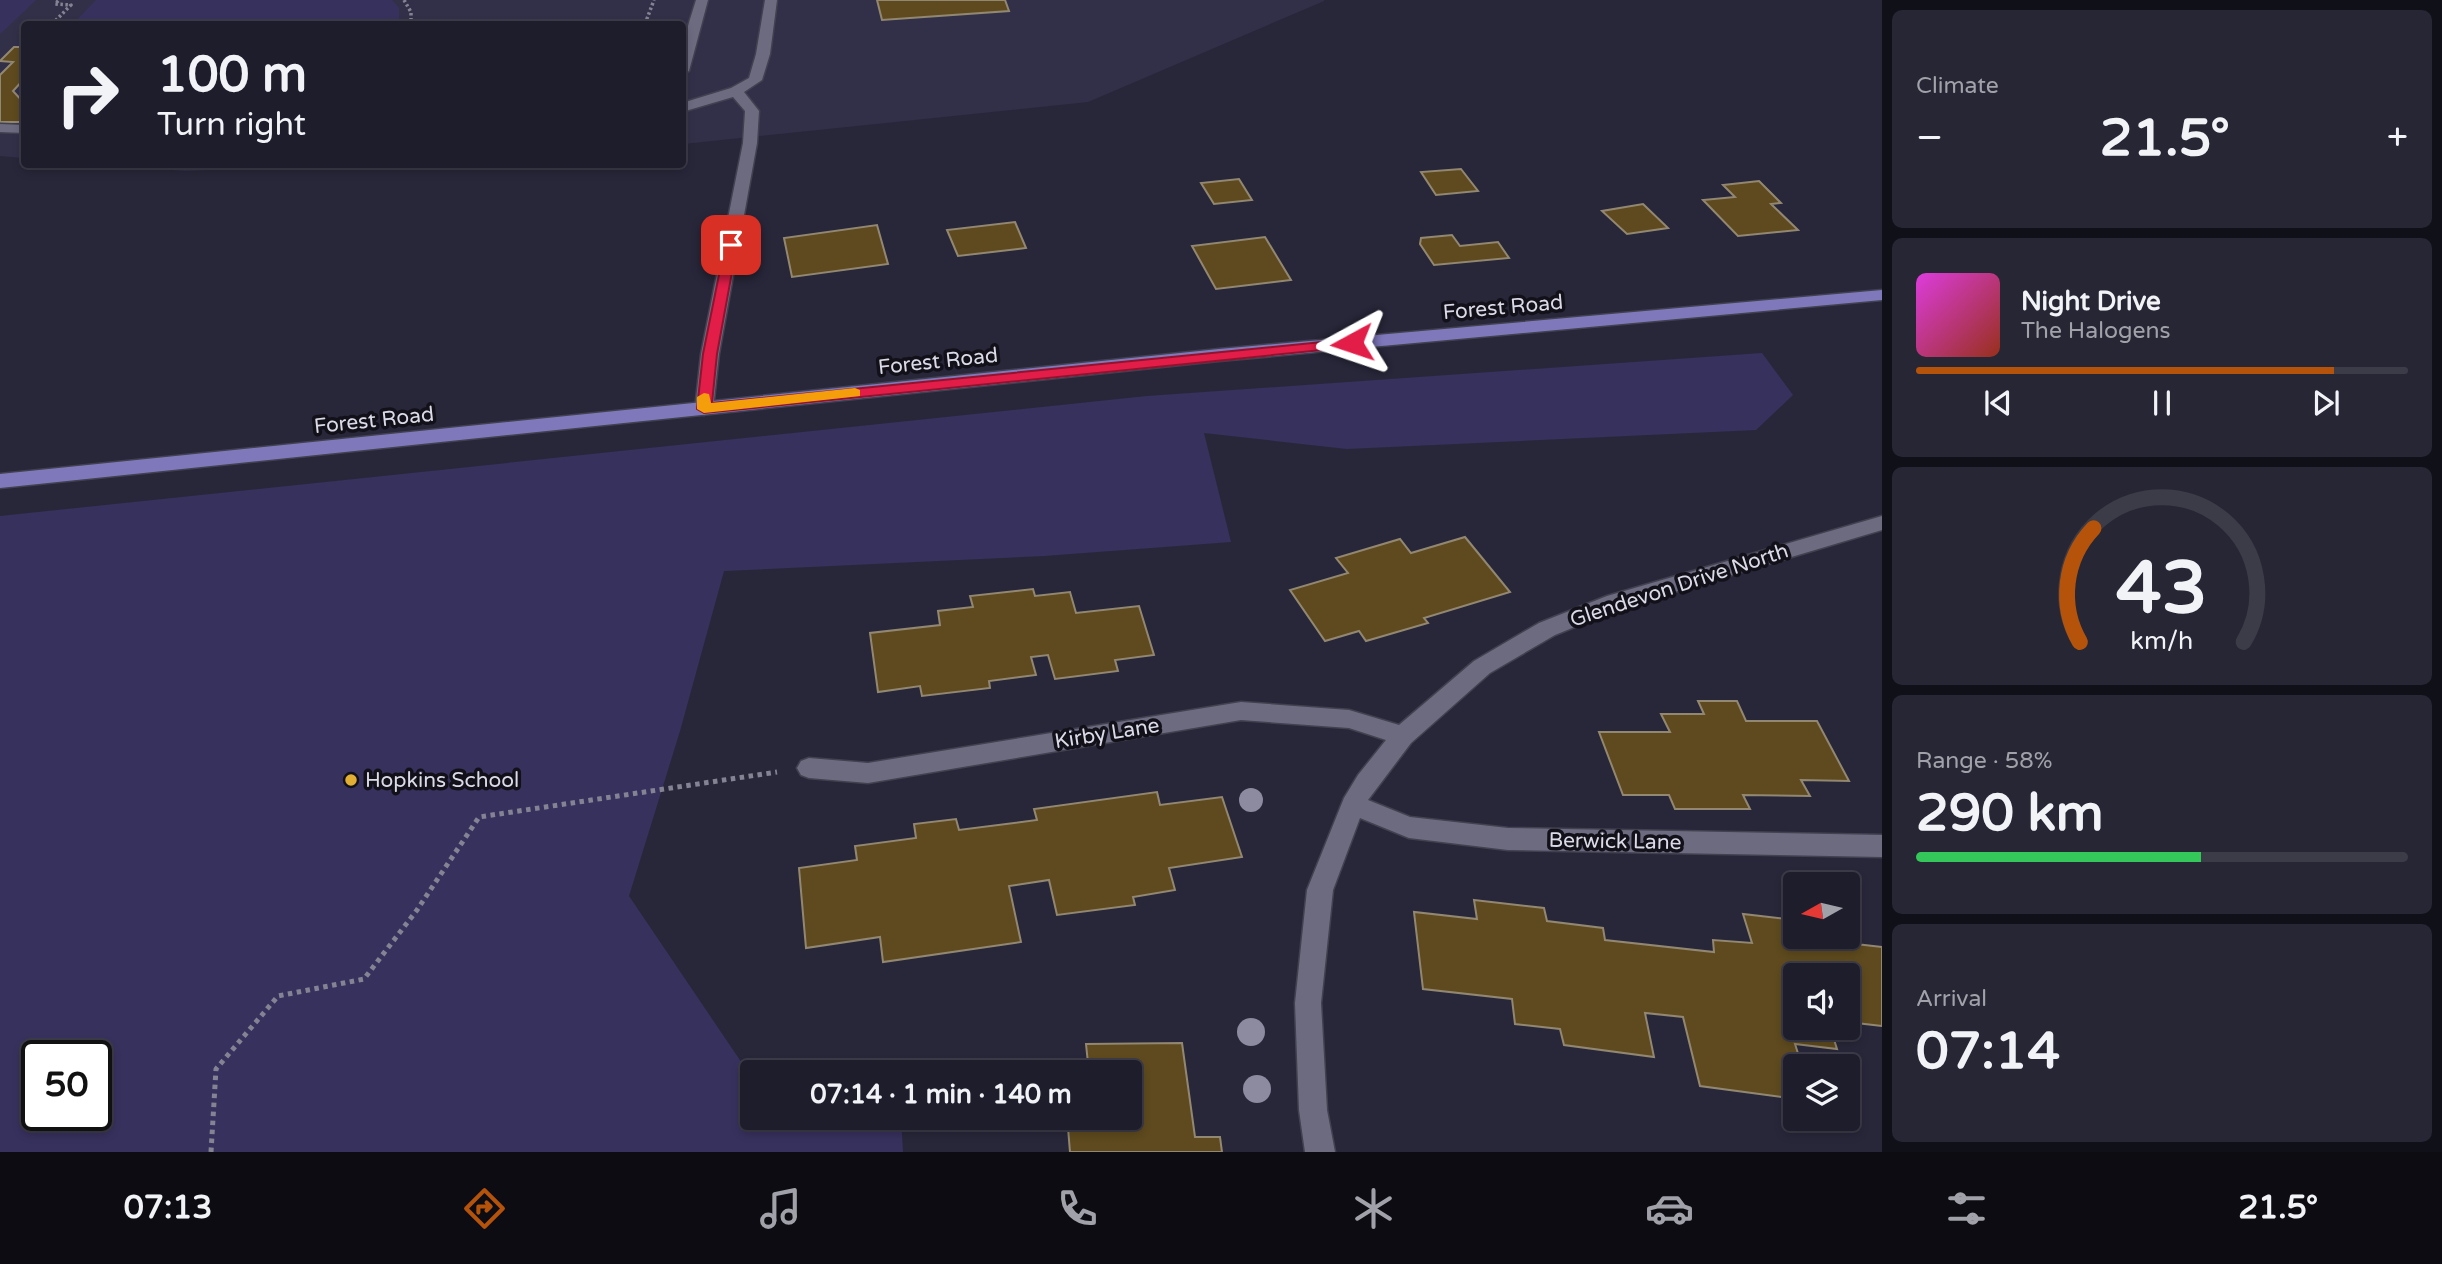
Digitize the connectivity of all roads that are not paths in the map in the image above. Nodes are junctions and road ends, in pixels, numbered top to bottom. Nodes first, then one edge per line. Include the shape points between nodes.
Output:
1 (702, 0) edge
2 (771, 0) edge
3 (686, 57) edge
4 (736, 90) junction
5 (686, 107) edge
6 (0, 128) edge
7 (21, 129) edge
8 (1882, 295) edge
9 (704, 409) junction
10 (0, 481) edge
11 (1882, 523) edge
12 (1404, 736) junction
13 (809, 768) road end
14 (1353, 805) junction
15 (1882, 846) edge
16 (1320, 1152) edge

1 - 3 street
2 - 4 street via 755,80
4 - 5 street
4 - 9 street via 752,111 750,143
6 - 7 street
8 - 9 main road, Forest Road via 1231,354
9 - 10 main road, Forest Road
11 - 12 street, Glendevon Drive North via 1627,598 1547,629 1482,667
12 - 13 street, Kirby Lane via 1349,719 1241,711 868,773
12 - 14 street, Glendevon Drive North
14 - 15 street, Berwick Lane via 1409,827 1508,839
14 - 16 street, Glendevon Drive North via 1320,890 1308,1003 1313,1110

